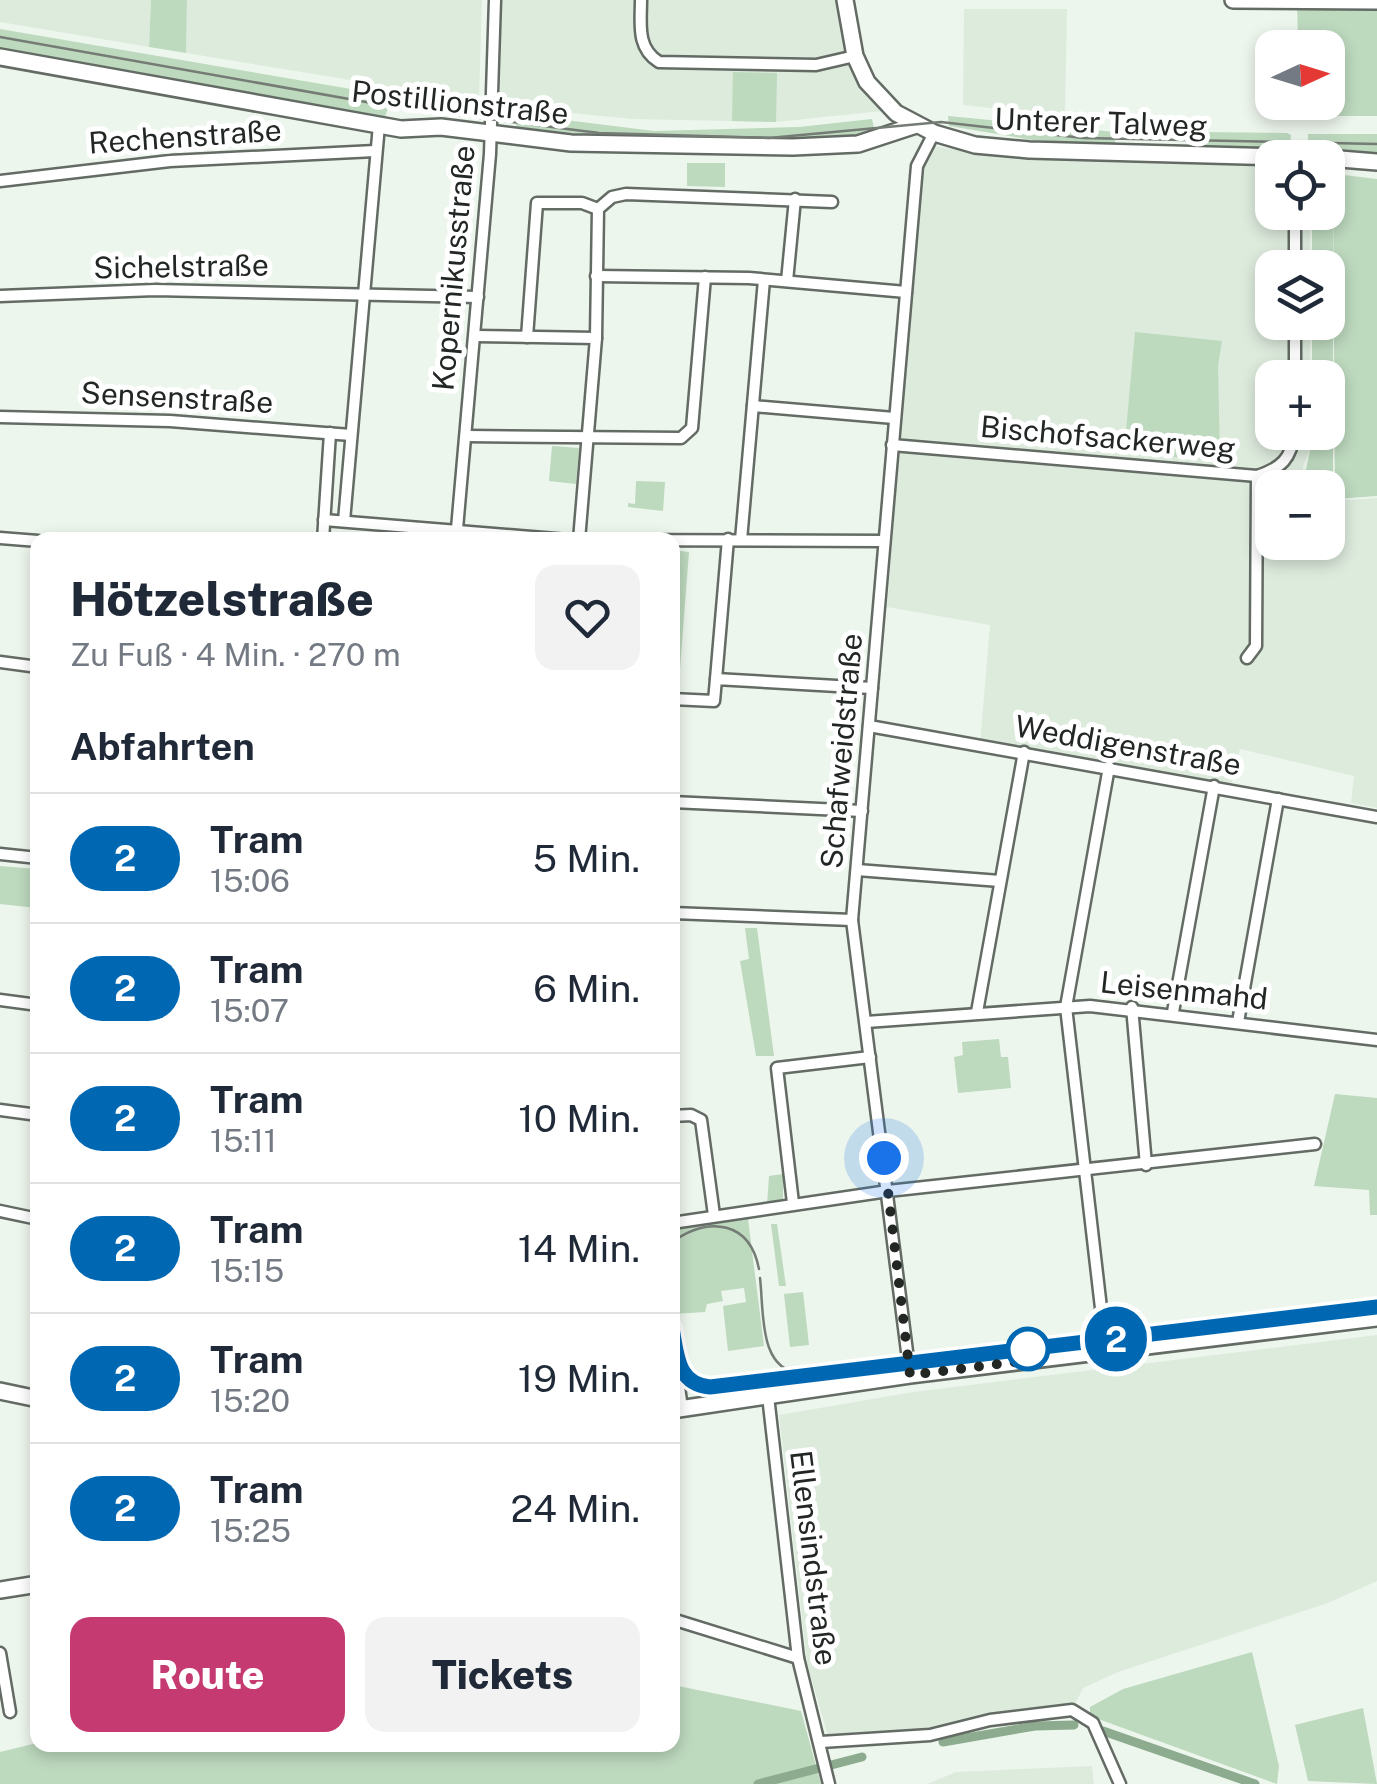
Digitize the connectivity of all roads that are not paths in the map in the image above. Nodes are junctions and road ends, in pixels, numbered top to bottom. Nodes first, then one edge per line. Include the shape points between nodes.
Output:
1 (495, 0) edge
2 (642, 0) edge
3 (845, 0) edge
4 (1233, 0) edge
5 (1377, 2) edge
6 (854, 56) junction
7 (0, 58) edge
8 (378, 125) junction
9 (916, 125) junction
10 (934, 133) junction
11 (490, 135) junction
12 (375, 152) junction
13 (1255, 156) edge
14 (1345, 159) edge
15 (1377, 162) edge
16 (0, 181) edge
17 (795, 199) junction
18 (832, 202) dead end
19 (598, 209) junction
20 (596, 276) junction
21 (705, 277) junction
22 (764, 280) junction
23 (788, 281) junction
24 (362, 292) junction
25 (906, 292) junction
26 (0, 296) edge
27 (478, 298) junction
28 (475, 336) junction
29 (527, 337) junction
30 (596, 338) junction
31 (753, 406) junction
32 (0, 417) edge
33 (894, 418) junction
34 (330, 433) junction
35 (350, 435) junction
36 (466, 436) junction
37 (588, 438) junction
38 (892, 445) junction
39 (1290, 450) edge
40 (1273, 470) edge
41 (1255, 476) edge
42 (324, 520) junction
43 (344, 521) junction
44 (323, 532) edge
45 (433, 532) edge
46 (457, 532) edge
47 (575, 532) edge
48 (0, 538) edge
49 (680, 539) edge
50 (735, 539) junction
51 (30, 540) edge
52 (884, 541) junction
53 (1257, 560) edge
54 (1248, 658) dead end
55 (0, 662) edge
56 (30, 666) edge
57 (716, 679) junction
58 (872, 688) junction
59 (680, 699) edge
60 (870, 726) junction
61 (1024, 752) junction
62 (1109, 767) junction
63 (1214, 786) junction
64 (1278, 799) junction
65 (680, 802) edge
66 (862, 811) junction
67 (1377, 817) edge
68 (0, 854) edge
69 (30, 857) edge
70 (857, 870) junction
71 (1000, 881) junction
72 (680, 913) edge
73 (852, 920) junction
74 (0, 1000) edge
75 (30, 1004) edge
76 (1066, 1007) junction
77 (1132, 1007) junction
78 (977, 1012) junction
79 (1173, 1012) junction
80 (866, 1022) junction
81 (1238, 1022) junction
82 (1377, 1040) edge
83 (870, 1057) junction
84 (0, 1110) edge
85 (30, 1113) edge
86 (680, 1115) edge
87 (1315, 1144) dead end
88 (1146, 1165) junction
89 (1084, 1171) junction
90 (888, 1191) junction
91 (792, 1203) junction
92 (0, 1210) edge
93 (714, 1216) junction
94 (30, 1217) edge
95 (680, 1222) edge
96 (1377, 1318) edge
97 (1106, 1351) junction
98 (910, 1375) junction
99 (0, 1391) edge
100 (768, 1396) junction
101 (30, 1397) edge
102 (680, 1409) edge
103 (30, 1585) edge
104 (0, 1590) edge
105 (680, 1621) edge
106 (0, 1653) edge
107 (798, 1658) junction
108 (10, 1712) dead end
109 (821, 1742) junction
110 (828, 1772) edge
111 (1120, 1784) edge

1 - 11 street, Kopernikusstraße
2 - 6 street via 641,38 659,62 816,66
3 - 6 street, Unterer Talweg
4 - 5 street
6 - 9 street, Unterer Talweg via 880,99
7 - 8 street, Postillionstraße
8 - 11 street, Postillionstraße
8 - 12 street
9 - 10 street, Unterer Talweg
9 - 11 street, Postillionstraße via 894,136 830,147 571,143
10 - 13 street, Unterer Talweg via 1030,150
10 - 25 street, Schafweidstraße via 917,166
11 - 27 street, Kopernikusstraße
12 - 16 street, Rechenstraße via 170,161
12 - 24 street
14 - 15 street
17 - 18 street
17 - 19 street via 626,194
17 - 23 street
19 - 20 street
19 - 29 street via 537,202
20 - 21 street
20 - 30 street
21 - 22 street
21 - 37 street via 688,434
22 - 23 street
22 - 31 street
23 - 25 street
24 - 26 street, Sichelstraße
24 - 27 street, Sichelstraße
24 - 35 street
25 - 33 street, Schafweidstraße
27 - 28 street, Kopernikusstraße
28 - 29 street
28 - 36 street, Kopernikusstraße
29 - 30 street
30 - 37 street
31 - 33 street
31 - 50 street
32 - 34 street, Sensenstraße
33 - 38 street, Schafweidstraße
34 - 35 street, Sensenstraße
34 - 42 street
35 - 43 street
36 - 37 street
36 - 46 street, Kopernikusstraße
37 - 47 street
38 - 41 street, Bischofsackerweg
38 - 52 street, Schafweidstraße
39 - 40 street, Bischofsackerweg
42 - 43 street
42 - 44 street
43 - 45 street
48 - 51 street
49 - 50 street
50 - 52 street
50 - 57 street
52 - 58 street, Schafweidstraße
53 - 54 street via 1256,646
55 - 56 street
57 - 58 street
57 - 59 street via 714,701
58 - 60 street, Schafweidstraße
60 - 61 street, Weddigenstraße
60 - 66 street, Schafweidstraße
61 - 62 street, Weddigenstraße
61 - 71 street
62 - 63 street, Weddigenstraße
62 - 76 street
63 - 64 street, Weddigenstraße
63 - 79 street
64 - 67 street, Weddigenstraße
64 - 81 street
65 - 66 street
66 - 70 street, Schafweidstraße
68 - 69 street
70 - 71 street
70 - 73 street, Schafweidstraße
71 - 78 street
72 - 73 street
73 - 80 street, Schafweidstraße
74 - 75 street
76 - 77 street, Leisenmahd
76 - 78 street, Leisenmahd
76 - 89 street
77 - 79 street, Leisenmahd
77 - 88 street
78 - 80 street, Leisenmahd
79 - 81 street, Leisenmahd
80 - 83 street, Schafweidstraße
81 - 82 street, Leisenmahd
83 - 90 street, Schafweidstraße
83 - 91 street via 777,1068
84 - 85 street
86 - 93 street via 701,1120
87 - 88 street
88 - 89 street
89 - 90 street
89 - 97 street
90 - 91 street
90 - 98 street, Schafweidstraße
91 - 93 street
92 - 94 street
93 - 95 street
96 - 97 street
97 - 98 street
98 - 100 street
99 - 101 street
100 - 102 street
100 - 107 street, Ellensindstraße
103 - 104 street
105 - 107 street
106 - 108 street
107 - 109 street, Ellensindstraße
109 - 110 street, Ellensindstraße
109 - 111 street via 930,1735 990,1720 1078,1713 1093,1723

